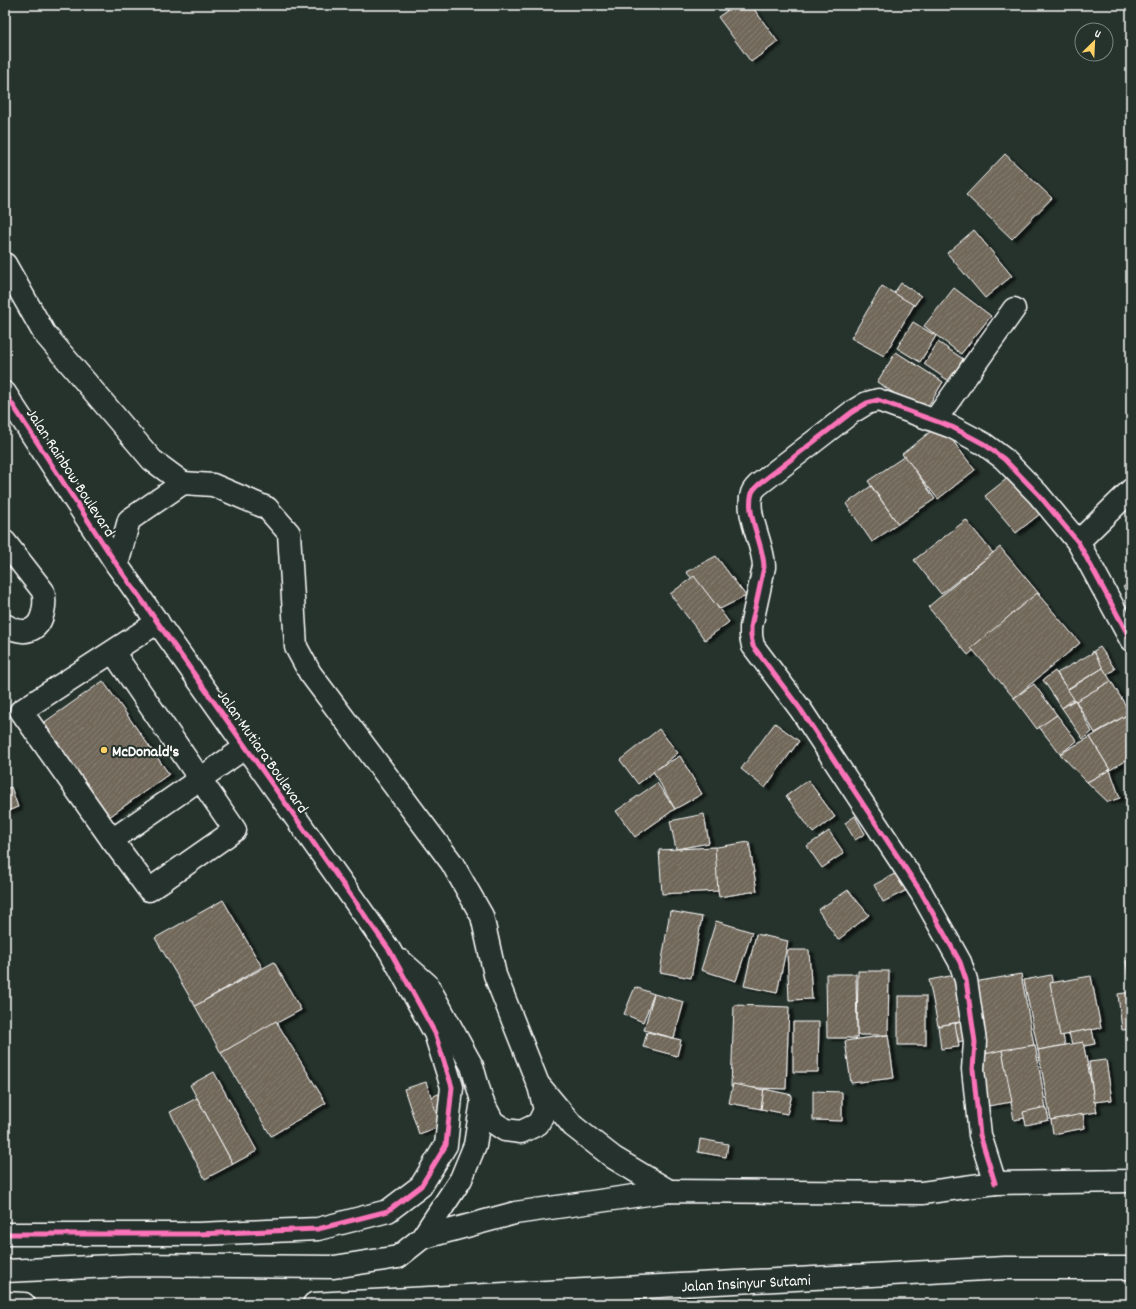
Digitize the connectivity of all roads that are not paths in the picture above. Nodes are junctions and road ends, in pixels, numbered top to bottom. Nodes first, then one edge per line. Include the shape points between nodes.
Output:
1 (5, 264) edge
2 (1014, 309) dead end
3 (5, 393) edge
4 (935, 420) junction
5 (183, 483) junction
6 (1131, 490) edge
7 (5, 542) edge
8 (1078, 542) junction
9 (117, 565) junction
10 (158, 622) junction
11 (5, 625) edge
12 (1131, 640) edge
13 (112, 652) junction
14 (246, 747) junction
15 (200, 779) junction
16 (112, 840) junction
17 (390, 951) junction
18 (538, 1084) junction
19 (482, 1101) junction
20 (1131, 1181) edge
21 (995, 1183) junction
22 (669, 1192) junction
23 (5, 1234) edge
24 (422, 1238) junction
25 (1131, 1268) edge
26 (5, 1272) edge
27 (5, 1303) edge
28 (24, 1304) edge
29 (314, 1304) edge

1 - 5 main road via 44,333 152,460
2 - 4 main road
3 - 9 main road, Jalan Rainbow Boulevard
4 - 8 main road via 984,444 1004,459 1038,494
4 - 21 main road via 878,400 867,403 852,412 752,492 750,506 764,558 764,567 751,636 753,646 801,710 920,892 960,962 966,980 975,1042 973,1069 980,1135
5 - 9 main road via 129,520
5 - 18 main road via 213,485 267,508 288,533 296,647 310,673 452,863 482,916 495,975
6 - 8 main road
7 - 11 main road via 43,591 45,598 41,618 30,630 14,630
8 - 12 main road
9 - 10 main road, Jalan Mutiara Boulevard
10 - 13 main road
10 - 14 main road, Jalan Mutiara Boulevard
13 - 15 main road
13 - 16 main road via 21,711
14 - 15 main road
14 - 17 main road, Jalan Mutiara Boulevard
15 - 16 main road
15 - 16 main road via 235,830 156,886 149,890
17 - 19 main road via 427,984 472,1066
17 - 23 main road via 435,1034 452,1087 446,1145 421,1186 388,1211 318,1229 198,1234
18 - 19 main road via 546,1110 538,1124 521,1132 505,1130 493,1122
18 - 22 main road via 572,1126 630,1169
19 - 24 main road via 475,1145 461,1179
20 - 21 main road
21 - 22 main road via 922,1193
22 - 24 main road via 515,1213
24 - 26 main road via 398,1257 334,1267 134,1265
25 - 29 main road, Jalan Insinyur Sutami via 1005,1268
27 - 28 main road

